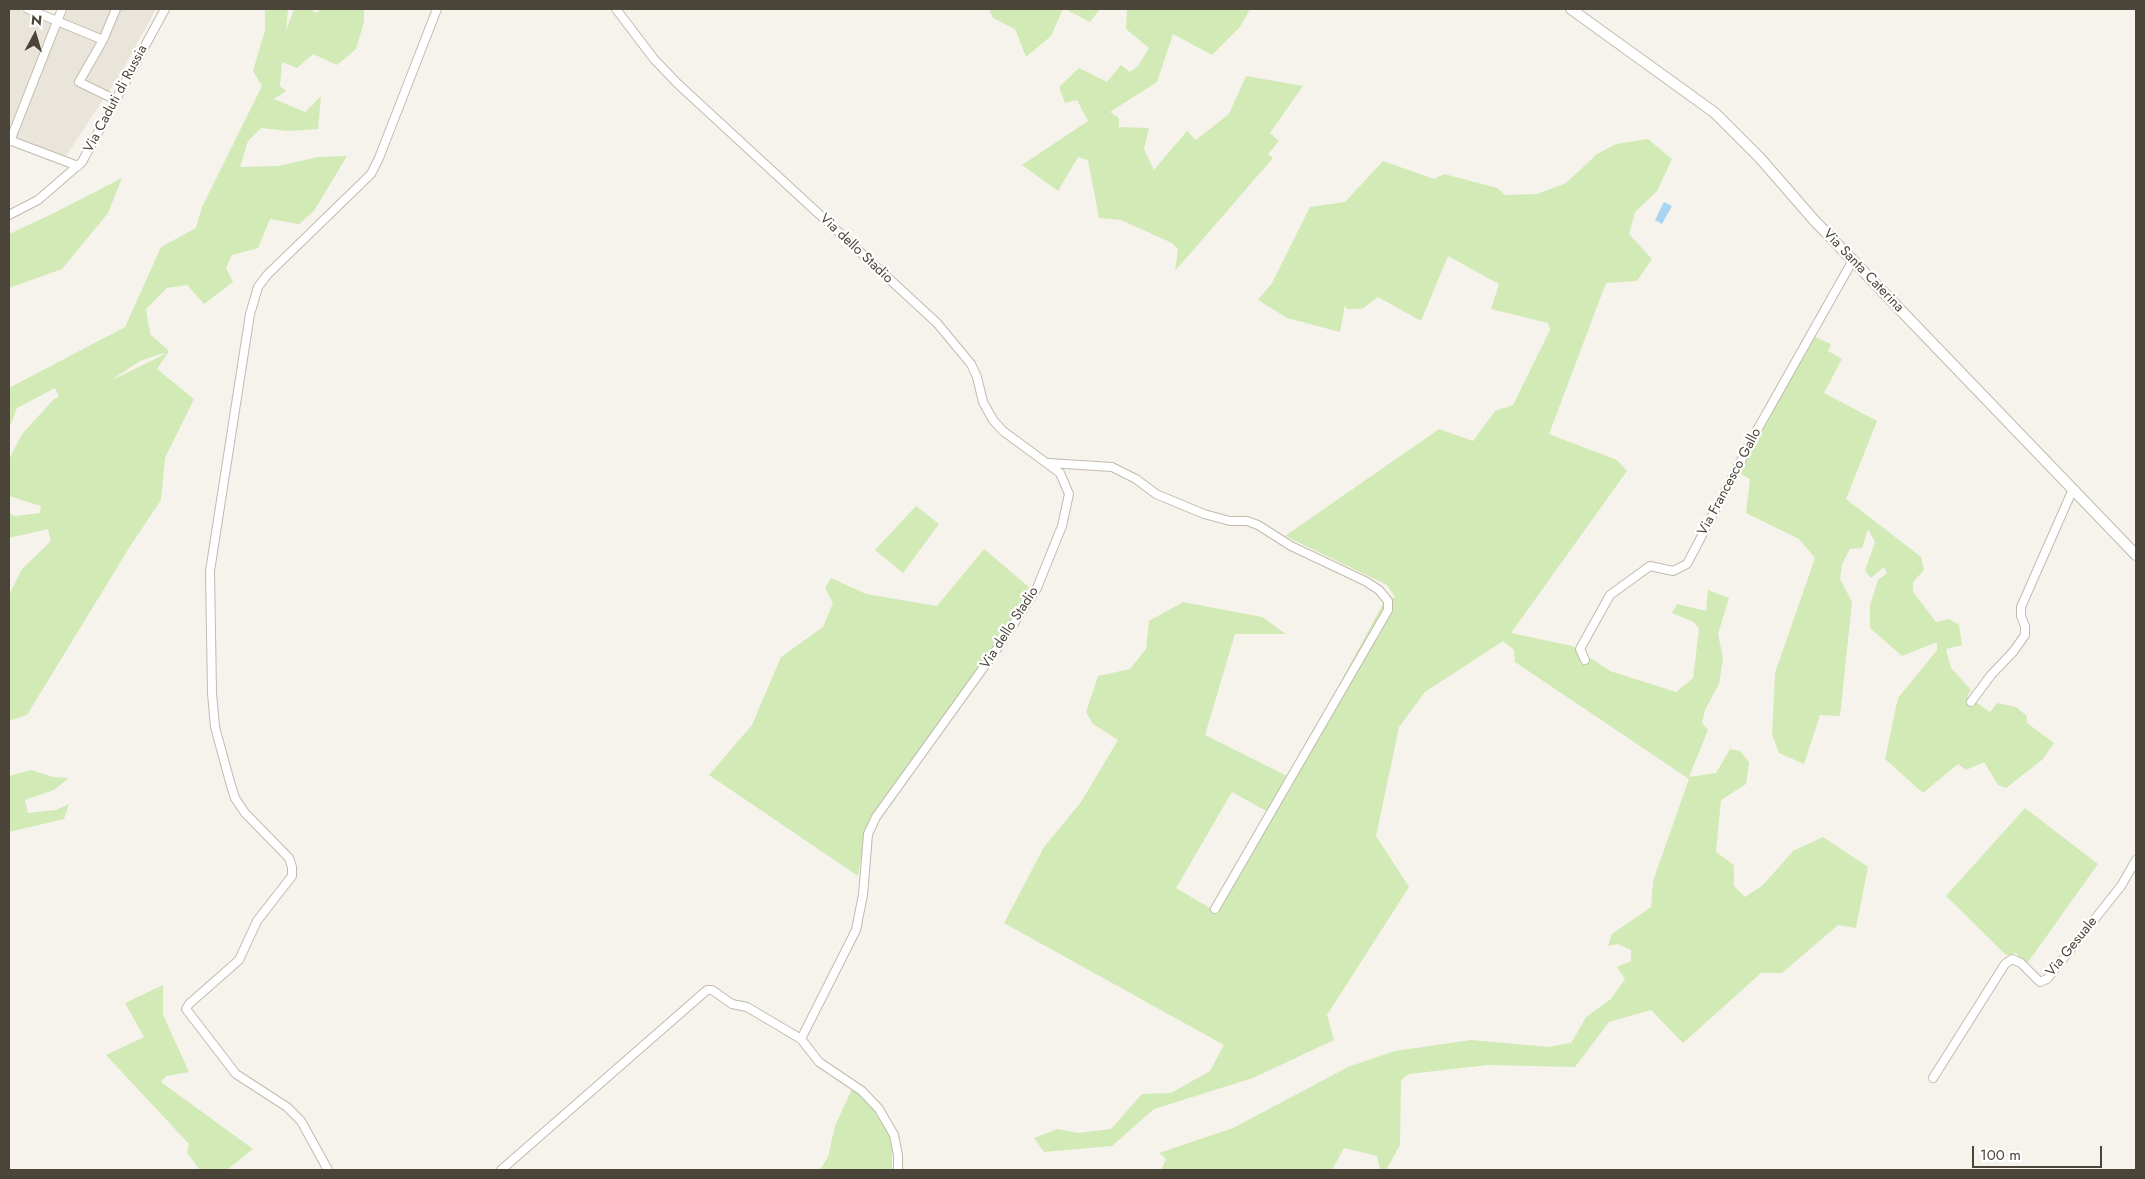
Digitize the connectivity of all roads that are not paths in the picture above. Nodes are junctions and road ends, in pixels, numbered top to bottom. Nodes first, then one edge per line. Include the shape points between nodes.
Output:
1 (28, 9) edge
2 (62, 9) edge
3 (116, 9) edge
4 (165, 9) edge
5 (437, 9) edge
6 (616, 9) edge
7 (1571, 9) edge
8 (57, 20) junction
9 (103, 40) junction
10 (116, 100) junction
11 (10, 141) edge
12 (78, 166) junction
13 (9, 215) edge
14 (1853, 260) junction
15 (1049, 463) junction
16 (2072, 489) junction
17 (2136, 555) edge
18 (1585, 660) dead end
19 (1971, 702) dead end
20 (2136, 860) edge
21 (1215, 909) dead end
22 (801, 1039) junction
23 (1933, 1078) dead end
24 (328, 1170) edge
25 (501, 1170) edge
26 (898, 1170) edge

1 - 8 street
2 - 8 street
3 - 9 street
4 - 10 street, Via Caduti di Russia
5 - 24 street via 371,174 267,275 256,292 210,571 212,693 216,728 230,782 245,813 289,858 292,876 257,921 239,960 186,1009 236,1074 287,1107 301,1121
6 - 15 street, Via dello Stadio via 654,59 678,84 937,323 971,364 992,420
7 - 14 street, Via Santa Caterina via 1715,113
8 - 9 street
8 - 11 street
9 - 10 street via 79,82
10 - 12 street, Via Caduti di Russia
11 - 12 street
12 - 13 street, Via Caduti di Russia via 38,200
14 - 16 street, Via Santa Caterina
14 - 18 street, Via Francesco Gallo via 1756,432 1687,564 1673,571 1650,566 1610,595 1580,649
15 - 21 street via 1112,467 1156,494 1204,514 1258,525 1291,546 1364,581 1379,590 1388,601 1388,610
15 - 22 street, Via dello Stadio via 1060,473 1069,494 1062,526 1038,586 999,646 876,817 868,834 856,930
16 - 17 street, Via Santa Caterina
16 - 19 street via 2021,607 2025,635
20 - 23 street, Via Gesuale via 2120,886 2047,979 2040,982 2021,963 2012,959 2005,964
22 - 25 street via 746,1007 732,1004 707,990
22 - 26 street via 819,1062 862,1091 879,1109 894,1135

